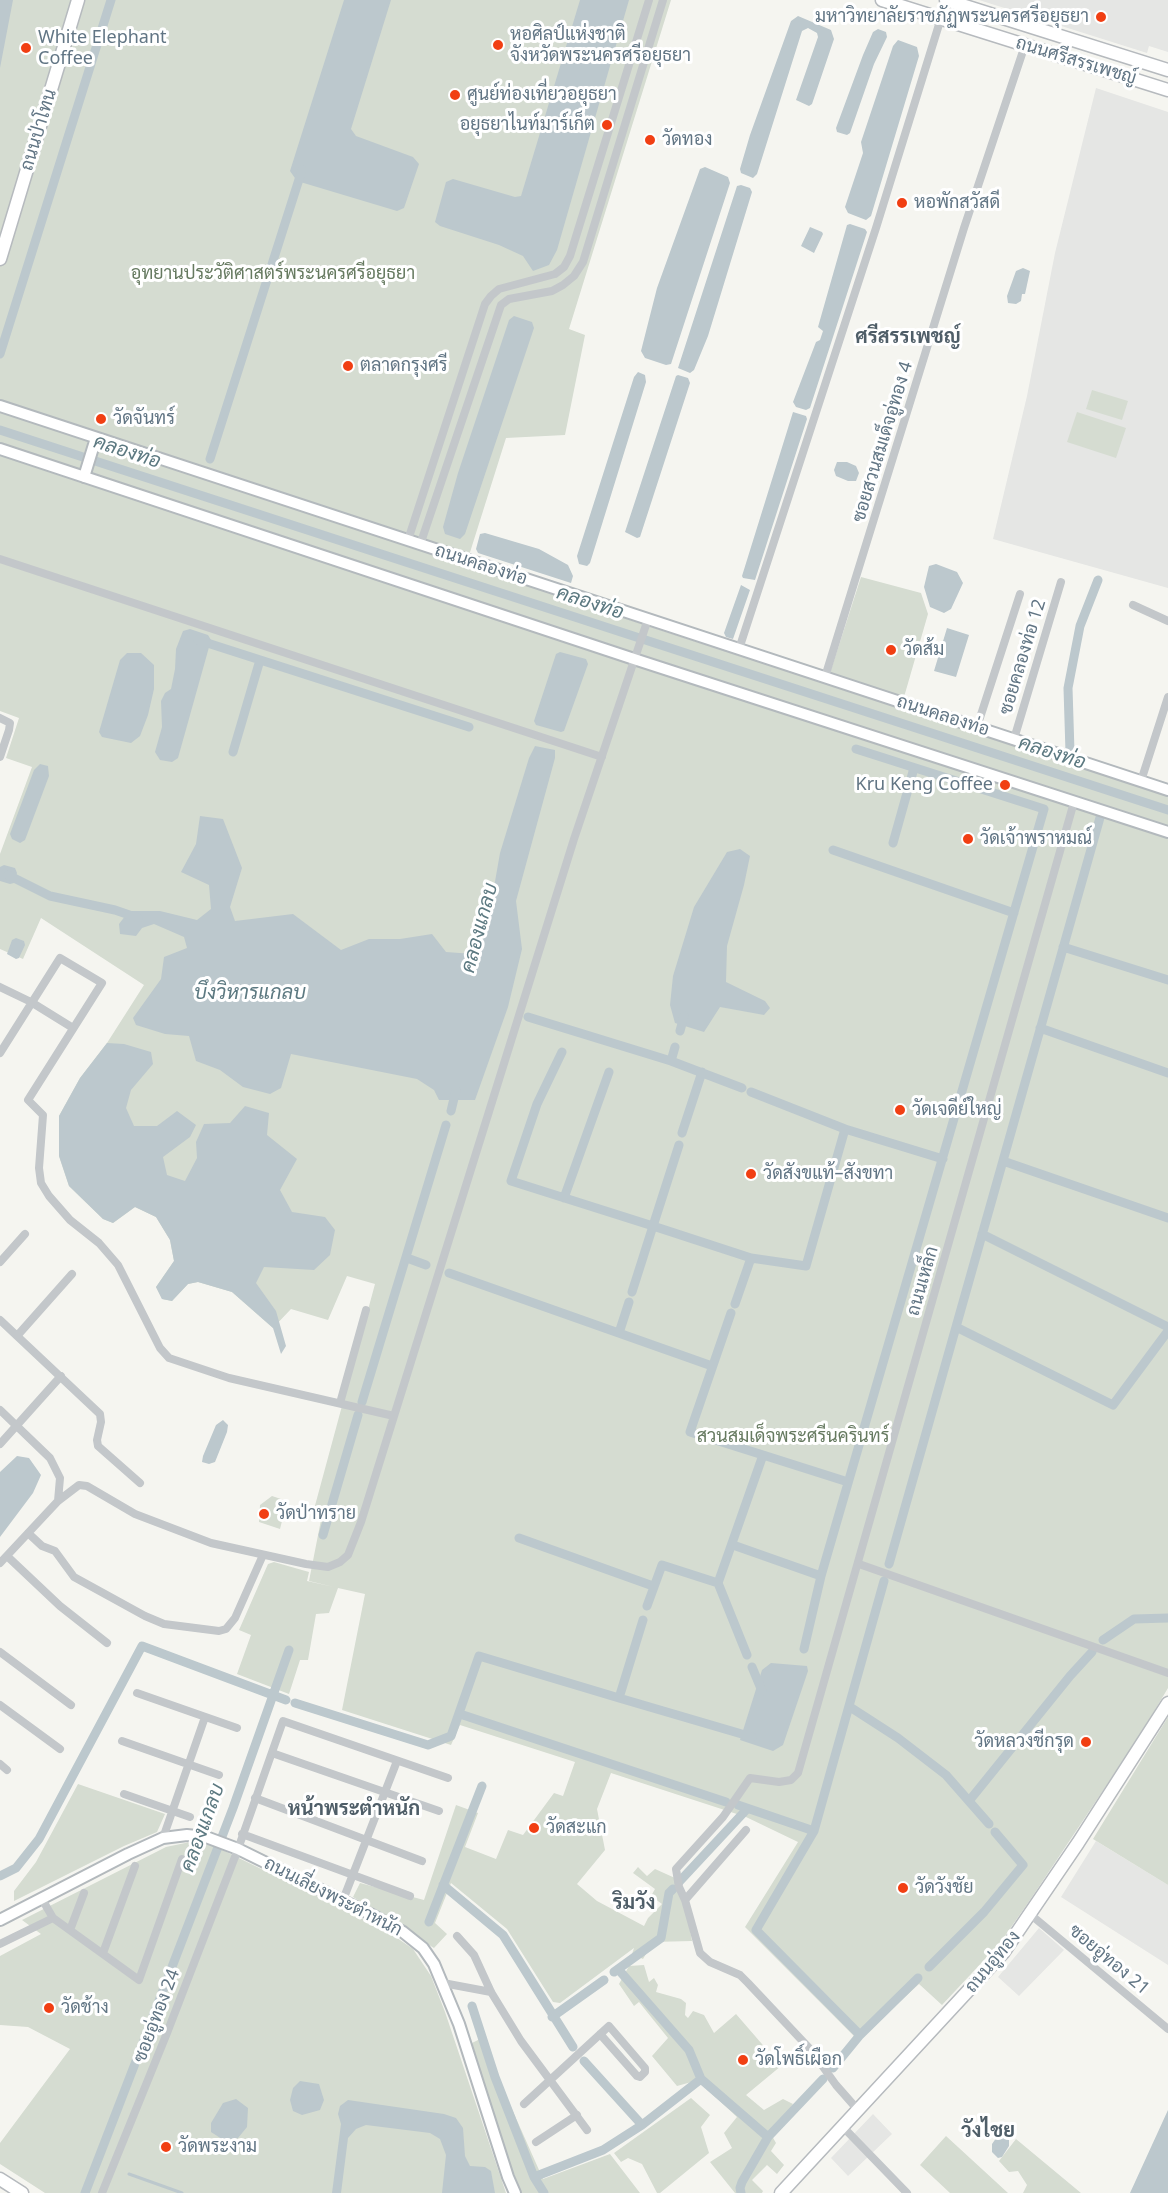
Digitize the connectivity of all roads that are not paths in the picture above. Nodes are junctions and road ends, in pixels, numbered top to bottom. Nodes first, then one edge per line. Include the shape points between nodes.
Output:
1 (78, 0) edge
2 (649, 0) edge
3 (663, 0) edge
4 (882, 0) edge
5 (946, 0) edge
6 (941, 18) junction
7 (1025, 45) junction
8 (1168, 70) edge
9 (1168, 90) edge
10 (0, 259) edge
11 (0, 406) edge
12 (96, 441) junction
13 (0, 449) edge
14 (85, 475) junction
15 (408, 540) junction
16 (420, 545) junction
17 (0, 559) edge
18 (1061, 582) dead end
19 (1020, 594) dead end
20 (1133, 605) dead end
21 (1168, 621) edge
22 (646, 624) junction
23 (739, 649) junction
24 (636, 655) junction
25 (825, 677) junction
26 (1168, 697) edge
27 (0, 718) edge
28 (977, 727) junction
29 (1014, 739) junction
30 (0, 757) edge
31 (602, 757) junction
32 (1141, 781) junction
33 (1168, 790) edge
34 (1074, 802) junction
35 (1168, 832) edge
36 (0, 987) edge
37 (31, 1002) junction
38 (73, 1028) junction
39 (0, 1053) edge
40 (24, 1234) dead end
41 (0, 1262) edge
42 (72, 1274) dead end
43 (366, 1310) dead end
44 (0, 1320) edge
45 (17, 1336) junction
46 (61, 1376) junction
47 (340, 1403) junction
48 (0, 1410) edge
49 (394, 1416) junction
50 (17, 1425) junction
51 (0, 1444) edge
52 (140, 1483) dead end
53 (58, 1501) junction
54 (28, 1533) junction
55 (263, 1555) junction
56 (7, 1556) junction
57 (0, 1563) edge
58 (859, 1564) junction
59 (107, 1643) dead end
60 (0, 1652) edge
61 (1168, 1672) edge
62 (137, 1693) dead end
63 (1168, 1703) edge
64 (0, 1705) edge
65 (71, 1705) dead end
66 (205, 1717) junction
67 (237, 1728) dead end
68 (122, 1741) dead end
69 (60, 1749) dead end
70 (272, 1753) junction
71 (397, 1761) junction
72 (0, 1764) edge
73 (189, 1765) junction
74 (7, 1770) dead end
75 (219, 1775) dead end
76 (448, 1778) dead end
77 (384, 1792) junction
78 (124, 1794) dead end
79 (255, 1798) junction
80 (173, 1811) junction
81 (439, 1811) dead end
82 (190, 1817) dead end
83 (746, 1830) dead end
84 (242, 1834) junction
85 (163, 1838) junction
86 (366, 1840) junction
87 (235, 1848) junction
88 (182, 1859) dead end
89 (422, 1861) dead end
90 (135, 1866) dead end
91 (353, 1875) junction
92 (84, 1893) dead end
93 (410, 1896) dead end
94 (42, 1899) junction
95 (343, 1900) junction
96 (685, 1900) junction
97 (1031, 1915) junction
98 (53, 1918) junction
99 (0, 1920) edge
100 (70, 1930) junction
101 (457, 1936) dead end
102 (0, 1944) edge
103 (103, 1953) junction
104 (443, 1983) junction
105 (491, 1992) junction
106 (1168, 2029) edge
107 (600, 2034) junction
108 (550, 2080) junction
109 (524, 2104) dead end
110 (858, 2110) junction
111 (577, 2115) junction
112 (843, 2127) junction
113 (587, 2130) dead end
114 (536, 2142) dead end
115 (0, 2180) edge
116 (784, 2192) edge
117 (22, 2193) edge
118 (102, 2193) edge
119 (515, 2193) edge
120 (907, 2193) edge

1 - 10 main road, ถนนป่าโทน
2 - 15 street via 570,256 555,274 499,290 486,304
3 - 16 street via 583,262 574,276 552,291 501,304
4 - 6 main road, ถนนศรีสรรเพชญ์
5 - 8 main road, ถนนศรีสรรเพชญ์
6 - 7 main road, ถนนศรีสรรเพชญ์
6 - 23 street
7 - 9 main road, ถนนศรีสรรเพชญ์
7 - 25 street, ซอยสวนสมเด็จอู่ทอง 4
11 - 12 street, ถนนคลองท่อ
12 - 14 street
12 - 15 street, ถนนคลองท่อ
13 - 14 street
14 - 24 street
15 - 16 street, ถนนคลองท่อ
16 - 22 street, ถนนคลองท่อ
17 - 31 street
18 - 29 street, ซอยคลองท่อ 12
19 - 28 street
20 - 21 street
22 - 23 street, ถนนคลองท่อ
22 - 24 street
23 - 25 street, ถนนคลองท่อ
24 - 31 street
24 - 34 street
25 - 28 street, ถนนคลองท่อ
26 - 32 street
27 - 30 street via 10,723
28 - 29 street, ถนนคลองท่อ
29 - 32 street, ถนนคลองท่อ
31 - 49 street
32 - 33 street, ถนนคลองท่อ
34 - 35 street
34 - 58 street, ถนนเหล็ก
36 - 37 street
37 - 38 street
37 - 38 street via 60,958 102,983
37 - 39 street
38 - 47 street via 28,1100 43,1115 39,1168 41,1183 49,1196 118,1265 160,1348 169,1358 229,1378
40 - 41 street
42 - 45 street
43 - 47 street
44 - 45 street
45 - 46 street
46 - 50 street
46 - 52 street via 100,1414 98,1446
47 - 49 street
48 - 50 street
49 - 55 street via 348,1555 328,1567
50 - 51 street
50 - 53 street via 50,1458 60,1478
53 - 54 street
53 - 55 street via 79,1485 87,1486 156,1523 211,1543
54 - 55 street via 42,1546 55,1551 74,1577 145,1616 164,1624 219,1631 235,1618
54 - 56 street
56 - 57 street
56 - 59 street
58 - 61 street
58 - 96 street, ถนนเหล็ก via 800,1768 791,1780 750,1778 723,1816 676,1869
60 - 65 street
62 - 66 street
63 - 97 main road, ถนนอู่ทอง
64 - 69 street
66 - 67 street
66 - 73 street
68 - 73 street
70 - 71 street, ซอยอู่ทอง 24 via 283,1721
70 - 77 street
70 - 79 street, ซอยอู่ทอง 24
71 - 76 street
71 - 77 street
72 - 74 street
73 - 75 street
73 - 80 street
77 - 81 street
77 - 86 street
78 - 80 street
79 - 84 street, ซอยอู่ทอง 24
79 - 86 street
80 - 82 street
80 - 85 street
83 - 96 street
84 - 87 street, ซอยอู่ทอง 24
84 - 91 street
85 - 87 street, ถนนเลี่ยงพระตำหนัก via 206,1837
85 - 94 street, ถนนเลี่ยงพระตำหนัก
86 - 89 street
86 - 91 street
87 - 95 street, ถนนเลี่ยงพระตำหนัก
87 - 118 street, ซอยอู่ทอง 24
88 - 103 street via 139,1980
90 - 103 street
91 - 93 street
91 - 95 street
92 - 100 street
94 - 98 street
94 - 99 street, ถนนเลี่ยงพระตำหนัก
95 - 104 street, ถนนเลี่ยงพระตำหนัก via 403,1932 434,1964
96 - 110 street via 700,1953 710,1962 740,1975 811,2050
97 - 106 street, ซอยอู่ทอง 21
97 - 110 main road, ถนนอู่ทอง via 987,1971
98 - 100 street
98 - 102 street
100 - 103 street
101 - 105 street via 474,1955
104 - 105 street
104 - 119 street, ถนนเลี่ยงพระตำหนัก
105 - 108 street
107 - 107 street via 636,2076 645,2072 609,2026
107 - 108 street
108 - 109 street
108 - 111 street
110 - 112 main road, ถนนอู่ทอง
111 - 113 street
111 - 114 street
112 - 116 main road, ถนนอู่ทอง
112 - 120 street
115 - 117 main road

